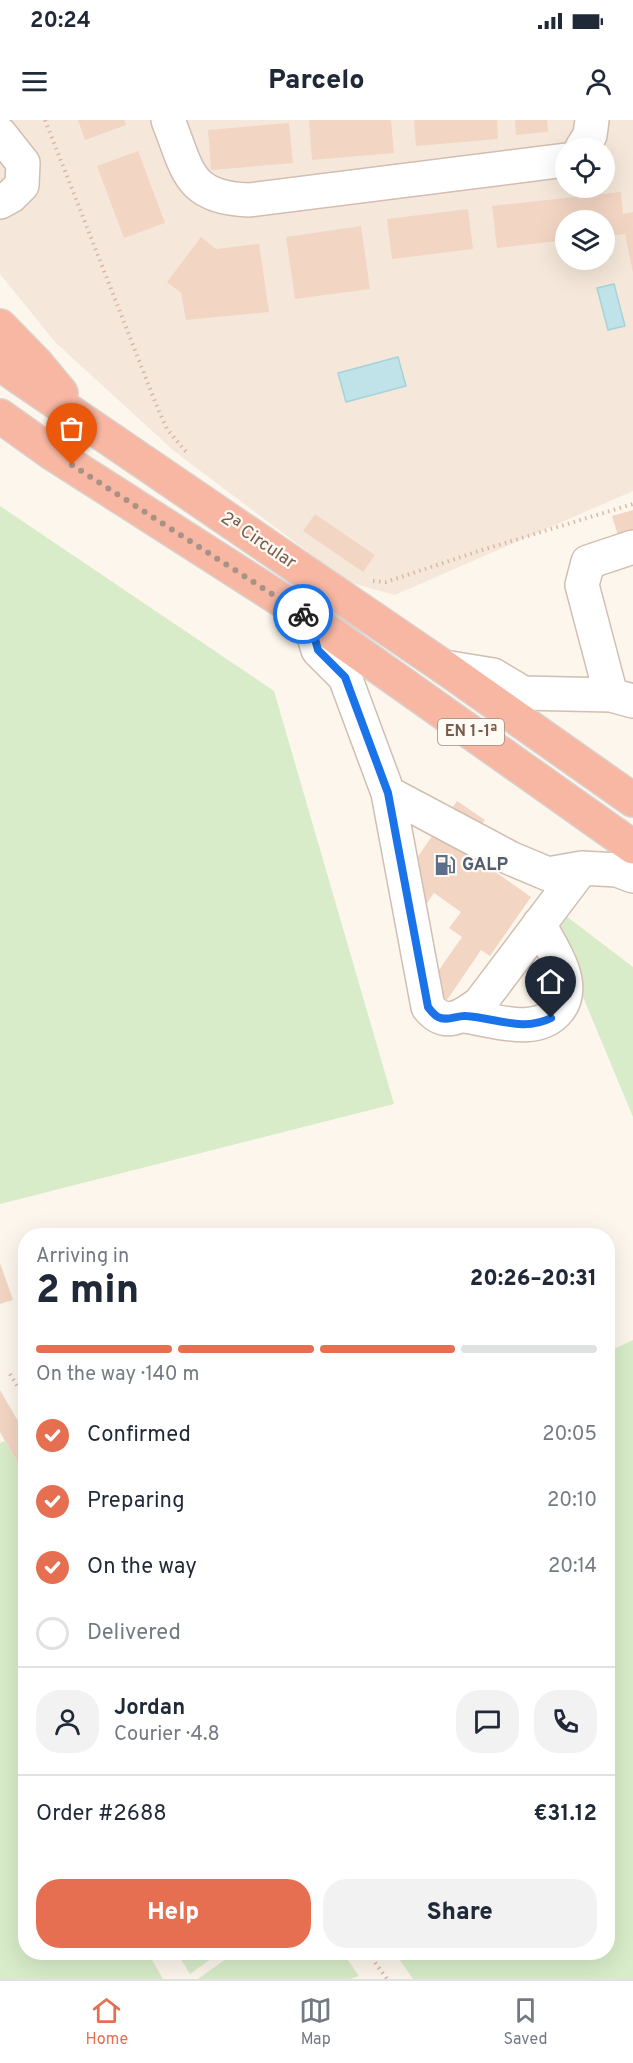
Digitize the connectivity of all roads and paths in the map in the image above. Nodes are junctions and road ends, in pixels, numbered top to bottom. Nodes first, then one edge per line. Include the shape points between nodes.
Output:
1 (45, 120) edge
2 (168, 120) edge
3 (592, 120) edge
4 (0, 134) edge
5 (588, 138) edge
6 (555, 161) edge
7 (0, 202) edge
8 (0, 326) edge
9 (0, 364) edge
10 (0, 416) edge
11 (87, 425) junction
12 (196, 460) dead end
13 (633, 504) edge
14 (633, 547) edge
15 (364, 581) dead end
16 (309, 617) junction
17 (444, 667) junction
18 (622, 698) edge
19 (388, 793) junction
20 (633, 800) edge
21 (633, 847) edge
22 (582, 868) junction
23 (633, 876) edge
24 (539, 924) junction
25 (464, 1016) junction
26 (10, 1374) dead end
27 (18, 1387) edge
28 (373, 1960) edge
29 (387, 1979) edge

1 - 12 path via 158,409 174,439
2 - 6 street via 190,176 209,193 224,199 249,200
3 - 5 street
4 - 7 street via 23,163 22,185
8 - 11 highway
9 - 11 highway, 2ª Circular / EN 1-1ª
10 - 16 highway, 2ª Circular / EN 1-1ª
11 - 17 highway, 2ª Circular / EN 1-1ª
13 - 15 path via 386,582
14 - 18 street via 588,562 582,585
16 - 19 street via 318,650 345,677
16 - 21 highway, 2ª Circular / EN 1-1ª
17 - 18 street via 493,675 523,693
17 - 20 highway, 2ª Circular / EN 1-1ª
19 - 22 street via 548,874
19 - 25 street via 428,1007 436,1017
22 - 23 street via 617,870
22 - 24 street
24 - 25 street via 480,1003
24 - 25 street via 563,970 567,992 562,1006 541,1023 521,1025
26 - 27 path
28 - 29 path

